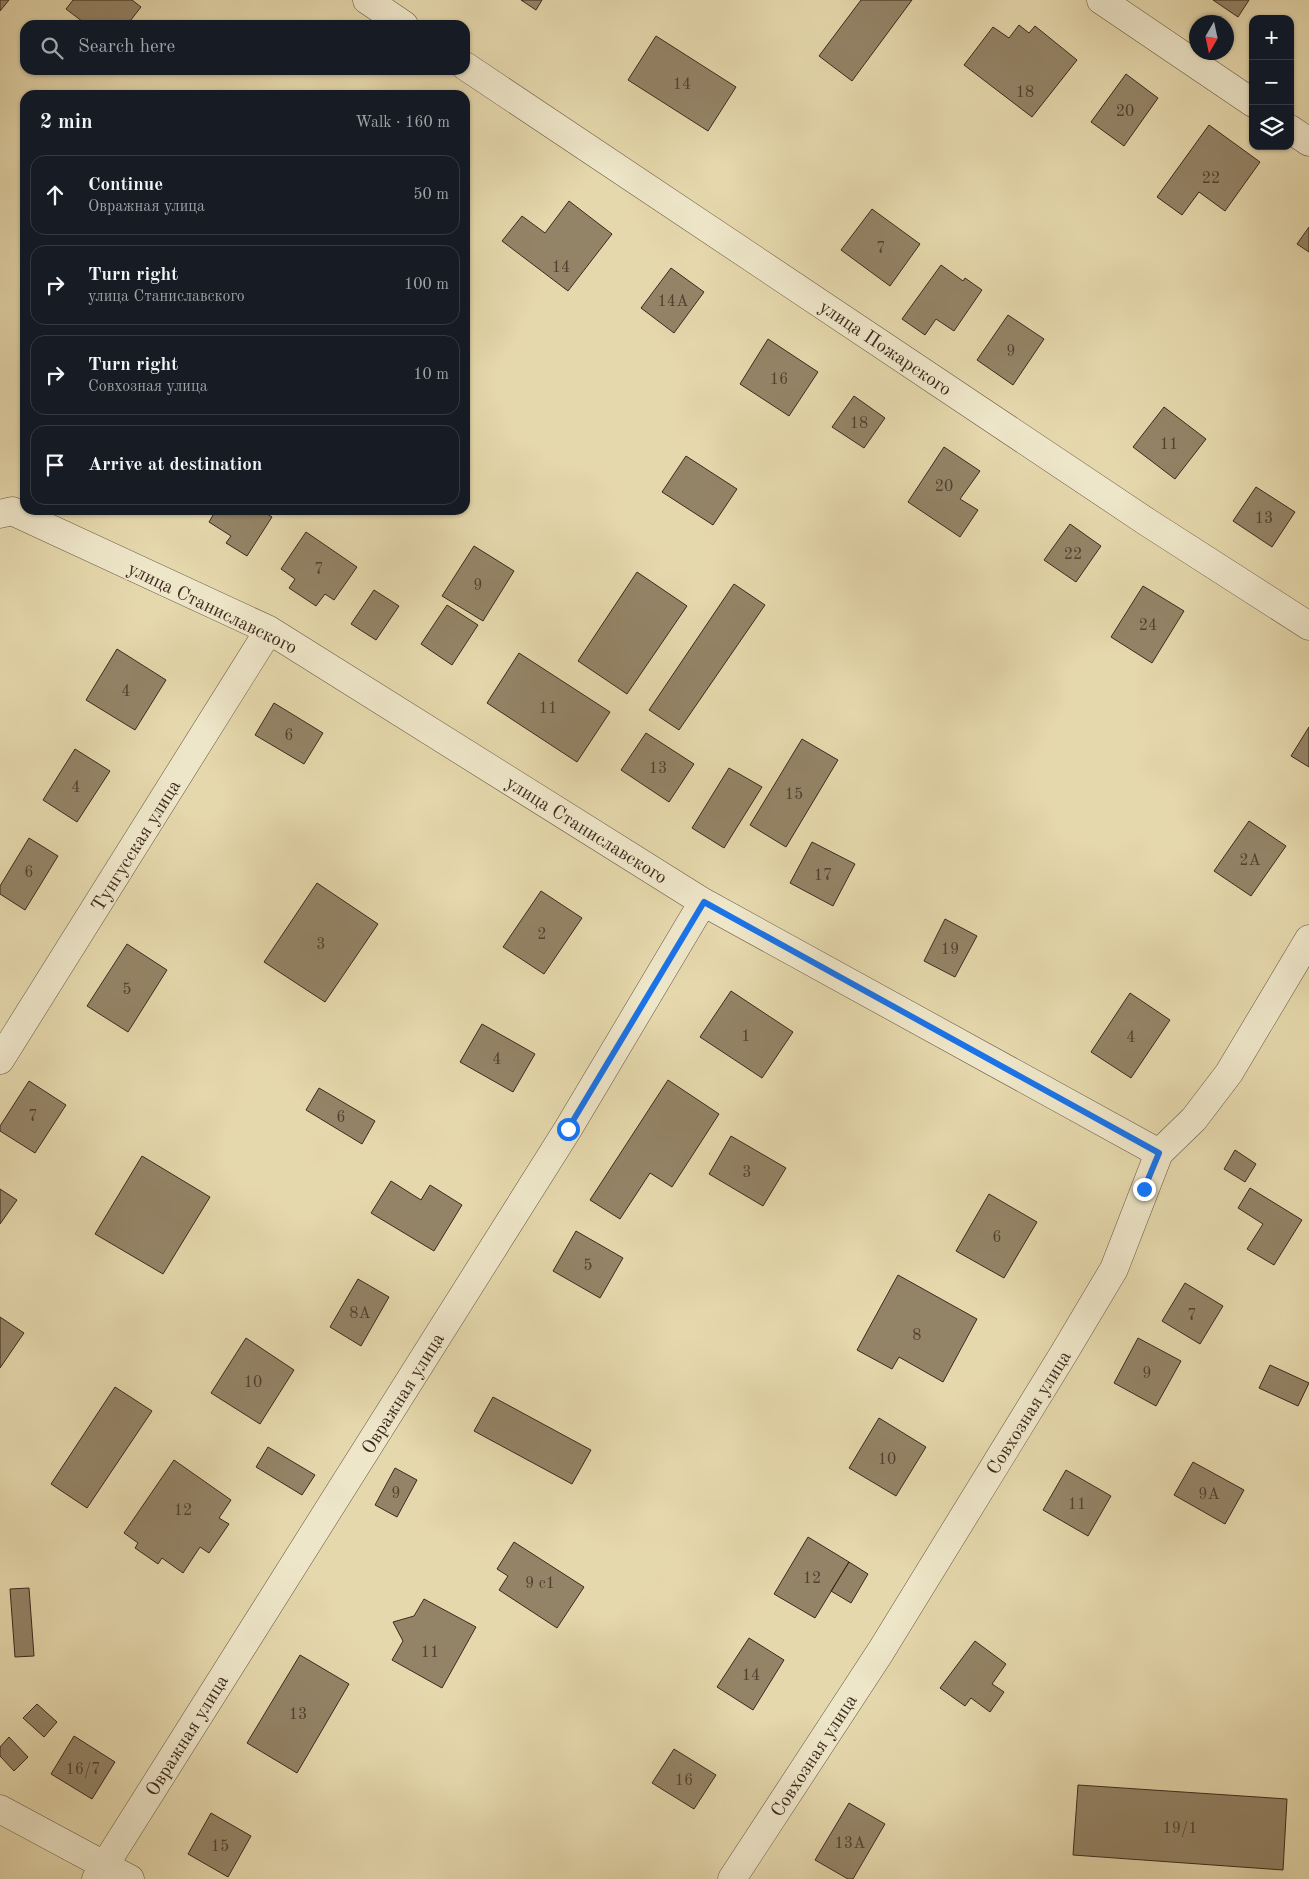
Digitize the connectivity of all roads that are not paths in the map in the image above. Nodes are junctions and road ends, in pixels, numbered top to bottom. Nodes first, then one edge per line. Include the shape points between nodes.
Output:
1 (367, 0) edge
2 (1101, 0) edge
3 (397, 20) edge
4 (470, 69) edge
5 (1249, 101) edge
6 (1294, 132) edge
7 (1309, 142) edge
8 (6, 512) edge
9 (1309, 626) edge
10 (269, 630) junction
11 (704, 902) junction
12 (1309, 939) edge
13 (0, 1060) edge
14 (1159, 1153) junction
15 (0, 1809) edge
16 (100, 1871) edge
17 (130, 1879) edge
18 (732, 1879) edge

1 - 3 street
2 - 5 street
4 - 9 street, улица Пожарского via 1147,522
6 - 7 street
8 - 10 street, улица Станиславского
10 - 11 street, улица Станиславского
10 - 13 street, Тунгусская улица
11 - 14 street, улица Станиславского
11 - 16 street, Овражная улица via 562,1138
12 - 14 street, Совхозная улица via 1229,1073 1194,1119
14 - 18 street, Совхозная улица via 1114,1268 881,1651
15 - 16 street
16 - 17 street

